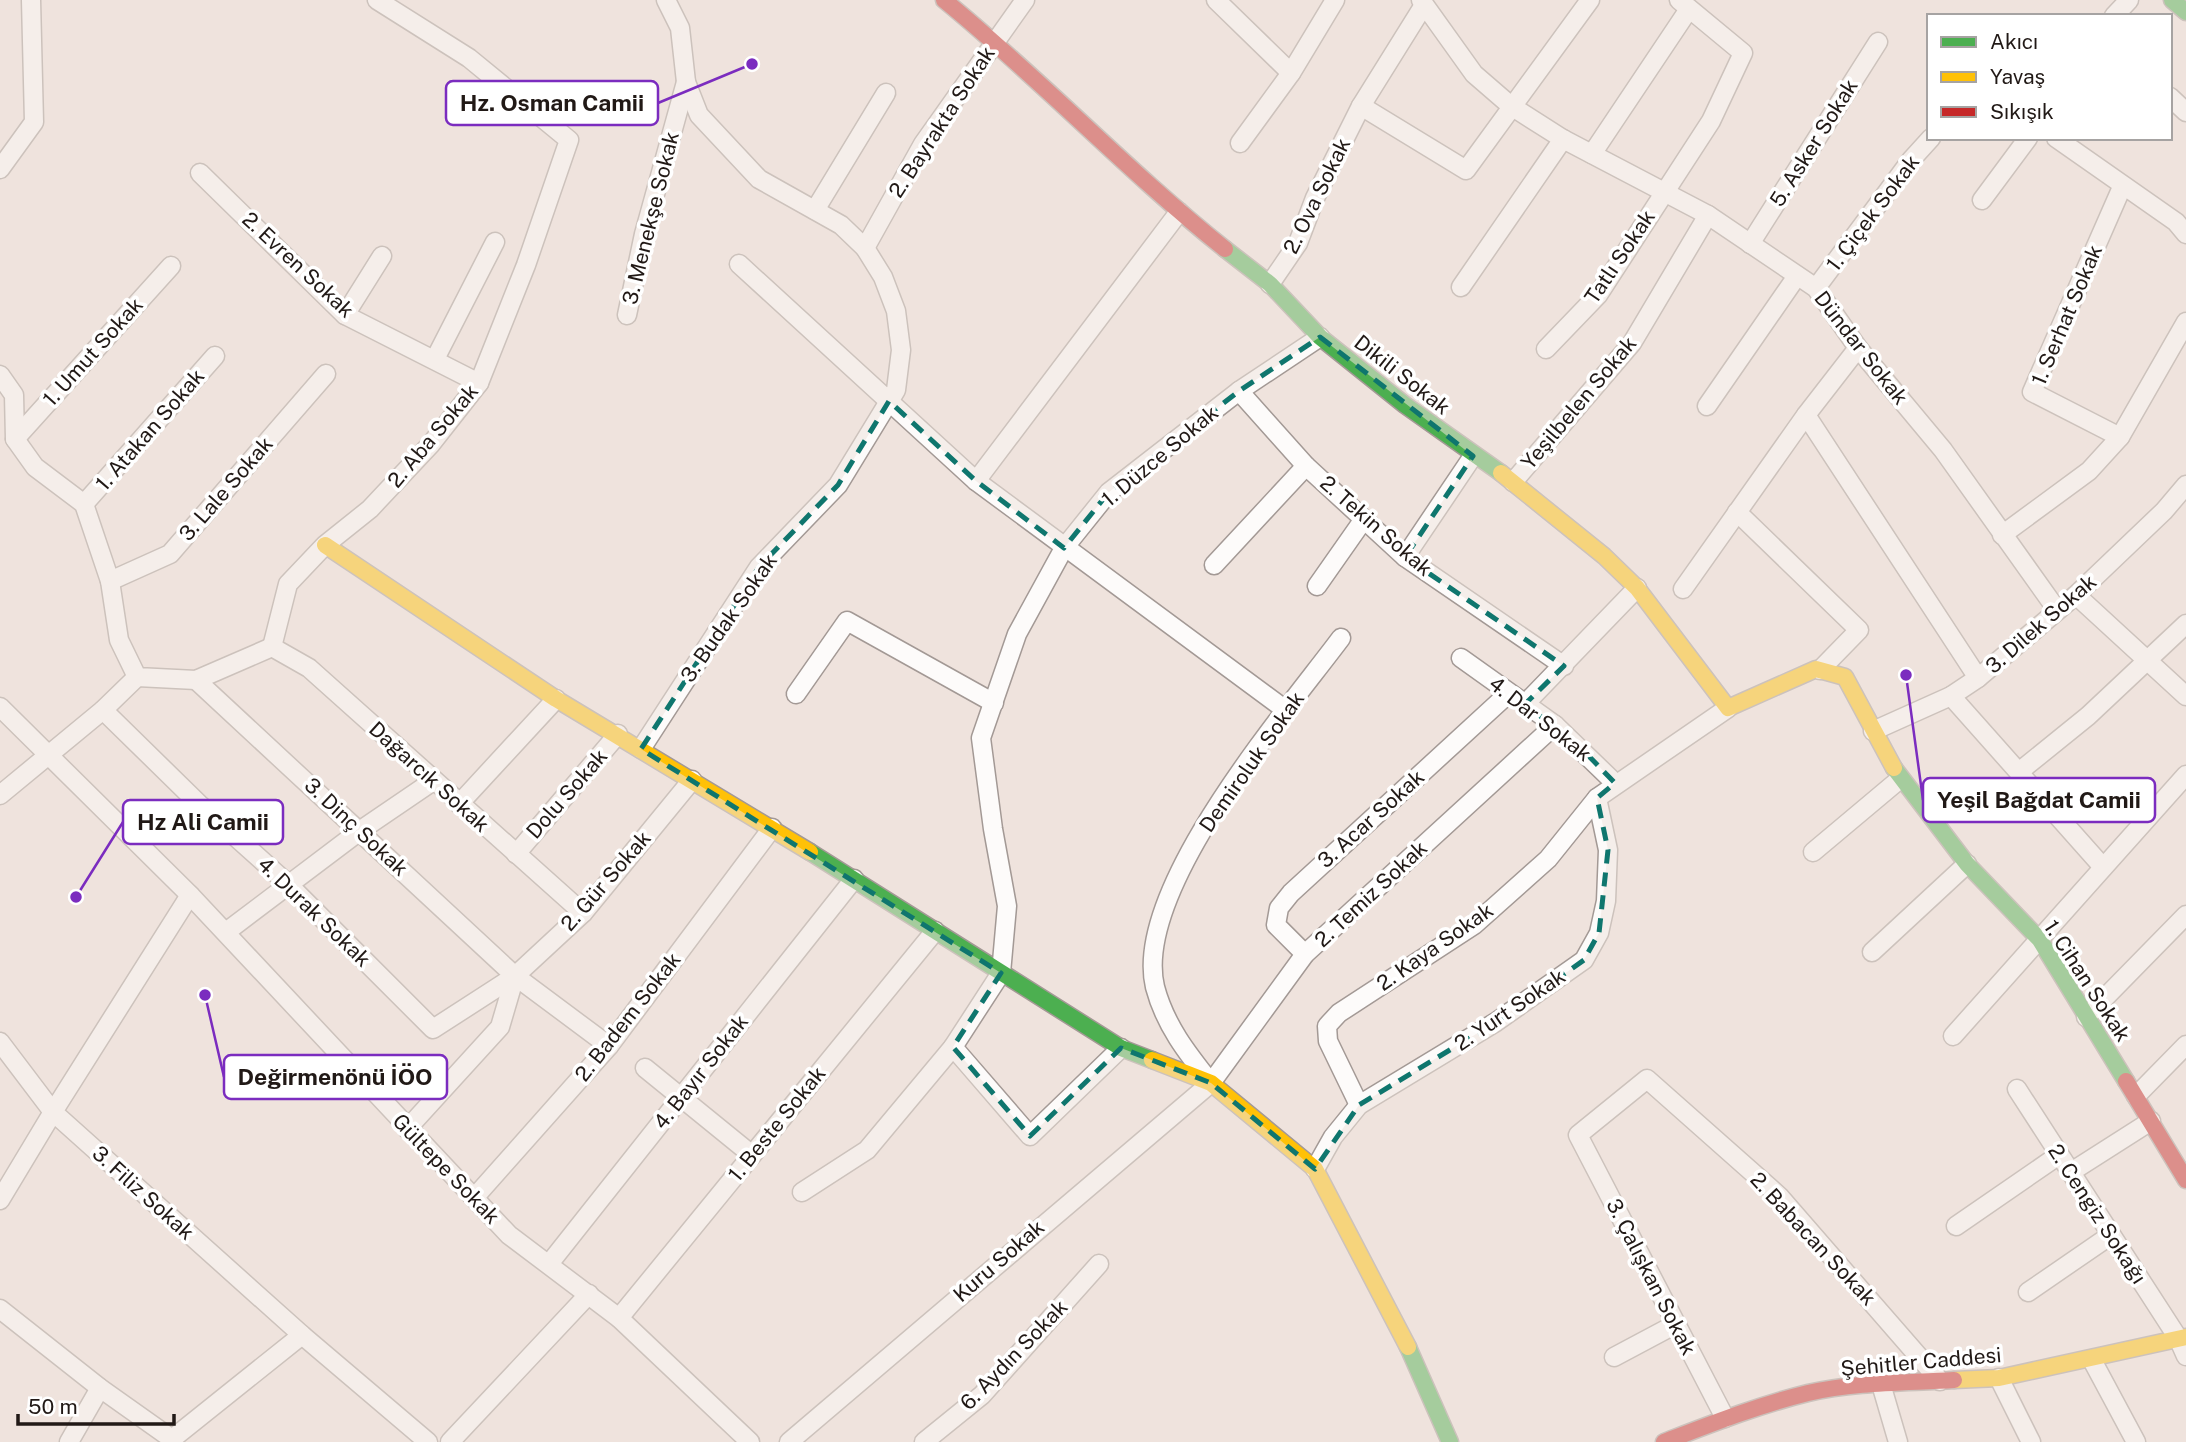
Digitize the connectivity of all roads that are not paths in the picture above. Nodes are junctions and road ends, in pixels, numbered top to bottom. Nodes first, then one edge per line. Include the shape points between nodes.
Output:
1 (31, 0) edge
2 (377, 0) edge
3 (666, 0) edge
4 (944, 0) edge
5 (1024, 0) edge
6 (1216, 0) edge
7 (1335, 0) edge
8 (1590, 0) edge
9 (2129, 0) edge
10 (2172, 0) edge
11 (1422, 2) edge
12 (1684, 4) edge
13 (2186, 12) edge
14 (2116, 14) edge
15 (994, 41) junction
16 (1878, 42) dead end
17 (1291, 73) junction
18 (686, 82) junction
19 (886, 93) dead end
20 (2172, 99) edge
21 (1361, 106) junction
22 (1511, 106) junction
23 (2186, 112) edge
24 (1563, 139) junction
25 (1929, 140) edge
26 (2027, 140) edge
27 (2059, 140) edge
28 (1240, 143) dead end
29 (1592, 154) junction
30 (0, 169) edge
31 (200, 173) dead end
32 (2122, 187) junction
33 (1664, 193) junction
34 (1982, 200) dead end
35 (815, 210) junction
36 (1179, 212) junction
37 (1709, 215) junction
38 (2183, 222) edge
39 (495, 242) dead end
40 (1750, 244) junction
41 (865, 248) junction
42 (382, 256) dead end
43 (739, 264) dead end
44 (172, 265) dead end
45 (1797, 276) junction
46 (1270, 284) junction
47 (1461, 287) dead end
48 (1816, 288) junction
49 (345, 315) junction
50 (627, 315) dead end
51 (2186, 322) edge
52 (1320, 337) junction
53 (1858, 348) junction
54 (1546, 349) dead end
55 (215, 356) dead end
56 (435, 359) junction
57 (326, 374) dead end
58 (0, 375) edge
59 (480, 383) junction
60 (1239, 391) junction
61 (893, 395) junction
62 (1707, 406) dead end
63 (1806, 415) junction
64 (2120, 437) junction
65 (15, 439) junction
66 (1473, 456) junction
67 (1306, 466) junction
68 (976, 481) junction
69 (1513, 482) junction
70 (2186, 485) edge
71 (84, 504) junction
72 (1737, 512) junction
73 (1364, 519) junction
74 (2002, 535) junction
75 (325, 545) junction
76 (1064, 548) junction
77 (1405, 557) junction
78 (1214, 565) dead end
79 (110, 581) junction
80 (1317, 586) dead end
81 (1637, 588) junction
82 (1683, 589) dead end
83 (2076, 595) junction
84 (2057, 610) junction
85 (2186, 624) edge
86 (1341, 638) dead end
87 (272, 647) junction
88 (1461, 658) dead end
89 (2147, 659) junction
90 (1564, 666) junction
91 (1820, 670) junction
92 (137, 677) junction
93 (1978, 678) junction
94 (196, 680) junction
95 (1509, 693) junction
96 (796, 694) dead end
97 (1951, 696) junction
98 (2186, 696) edge
99 (556, 699) junction
100 (994, 703) junction
101 (1525, 704) junction
102 (1728, 708) junction
103 (103, 710) junction
104 (1287, 711) junction
105 (2, 713) edge
106 (1555, 725) junction
107 (1873, 732) junction
108 (618, 734) junction
109 (641, 749) junction
110 (47, 754) junction
111 (2020, 771) junction
112 (2186, 775) edge
113 (1900, 779) junction
114 (692, 780) junction
115 (433, 781) junction
116 (1615, 783) junction
117 (0, 795) edge
118 (1597, 798) junction
119 (459, 804) junction
120 (772, 828) junction
121 (360, 830) junction
122 (1813, 852) dead end
123 (516, 854) junction
124 (1967, 864) junction
125 (2102, 866) junction
126 (854, 879) junction
127 (288, 884) junction
128 (190, 895) junction
129 (583, 913) junction
130 (2186, 915) edge
131 (935, 931) junction
132 (226, 932) junction
133 (2040, 940) junction
134 (1872, 952) dead end
135 (1305, 954) junction
136 (1001, 973) junction
137 (515, 976) junction
138 (2085, 1017) junction
139 (433, 1029) joint
140 (1954, 1037) dead end
141 (0, 1042) edge
142 (2186, 1045) edge
143 (609, 1046) junction
144 (953, 1047) junction
145 (1121, 1048) junction
146 (645, 1068) dead end
147 (1211, 1083) junction
148 (2017, 1089) dead end
149 (2136, 1096) junction
150 (681, 1097) junction
151 (1359, 1105) junction
152 (53, 1112) junction
153 (2151, 1121) junction
154 (407, 1129) junction
155 (1578, 1135) joint
156 (752, 1155) junction
157 (2059, 1155) junction
158 (1315, 1169) junction
159 (2071, 1172) junction
160 (2186, 1180) edge
161 (802, 1192) dead end
162 (474, 1198) junction
163 (0, 1200) edge
164 (1956, 1226) dead end
165 (2111, 1235) junction
166 (549, 1264) junction
167 (1099, 1264) dead end
168 (2028, 1292) dead end
169 (589, 1294) junction
170 (0, 1309) edge
171 (619, 1318) junction
172 (1676, 1324) junction
173 (302, 1335) junction
174 (2182, 1337) edge
175 (2186, 1356) edge
176 (1614, 1357) dead end
177 (2092, 1360) junction
178 (1999, 1378) junction
179 (1940, 1381) junction
180 (1881, 1384) junction
181 (100, 1388) junction
182 (1724, 1418) junction
183 (69, 1442) edge
184 (428, 1442) edge
185 (450, 1442) edge
186 (750, 1442) edge
187 (789, 1442) edge
188 (924, 1442) edge
189 (1450, 1442) edge
190 (1664, 1442) edge
191 (1898, 1442) edge
192 (2032, 1442) edge
193 (2136, 1442) edge

1 - 30 street via 34,122
2 - 59 street, 2. Aba Sokak via 469,58 569,140
3 - 18 street via 680,28
4 - 15 street, Dikili Sokak
5 - 15 street, 2. Bayrakta Sokak
6 - 17 street
7 - 17 street
8 - 22 street
9 - 14 street
10 - 13 street
11 - 21 street, 2. Ova Sokak
11 - 22 street, Dündar Sokak via 1474,74
12 - 29 street
12 - 33 street, Tatlı Sokak via 1743,53 1711,121
15 - 36 street, Dikili Sokak
15 - 41 street, 2. Bayrakta Sokak via 923,144
16 - 40 street, 5. Asker Sokak
17 - 28 street
18 - 35 street via 699,115 759,179
18 - 50 street, 3. Menekşe Sokak
19 - 35 street
20 - 23 street
21 - 22 street via 1466,170
21 - 46 street, 2. Ova Sokak via 1298,243
22 - 24 street, Dündar Sokak
24 - 29 street, Dündar Sokak
24 - 47 street
25 - 48 street, 1. Çiçek Sokak
26 - 34 street
27 - 32 street
29 - 33 street, Dündar Sokak
31 - 49 street, 2. Evren Sokak
32 - 38 street
32 - 64 street, 1. Serhat Sokak via 2032,392
33 - 37 street, Dündar Sokak
33 - 54 street, Tatlı Sokak via 1598,295
35 - 41 street via 841,225
36 - 46 street, Dikili Sokak
36 - 68 street
37 - 40 street, Dündar Sokak
37 - 69 street, Yeşilbelen Sokak via 1632,343
39 - 56 street
40 - 45 street, Dündar Sokak
41 - 61 street via 896,311 901,350
42 - 49 street
43 - 61 street
44 - 65 street, 1. Umut Sokak
45 - 48 street, Dündar Sokak
45 - 62 street
46 - 52 street, Dikili Sokak
48 - 53 street, Dündar Sokak
49 - 56 street, 2. Evren Sokak
51 - 64 street
52 - 60 street, 1. Düzce Sokak
52 - 66 street, Dikili Sokak
53 - 63 street
53 - 74 street, Dündar Sokak via 1943,450
55 - 71 street, 1. Atakan Sokak
56 - 59 street, 2. Evren Sokak
57 - 79 street, 3. Lale Sokak via 170,554
58 - 65 street via 14,395
59 - 75 street, 2. Aba Sokak via 370,509
60 - 67 street, 2. Tekin Sokak
60 - 76 street, 1. Düzce Sokak via 1109,492
61 - 68 street
61 - 109 street, 3. Budak Sokak via 838,485 759,567
63 - 72 street
63 - 93 street
64 - 74 street via 2089,471
65 - 71 street via 36,467
66 - 69 street, Dikili Sokak
66 - 77 street
67 - 73 street, 2. Tekin Sokak
67 - 78 street
68 - 76 street
69 - 81 street, Dikili Sokak
70 - 83 street, 3. Dilek Sokak
71 - 79 street
72 - 82 street
72 - 91 street via 1859,629
73 - 77 street, 2. Tekin Sokak
73 - 80 street
74 - 84 street, Dündar Sokak
75 - 87 street, 2. Aba Sokak via 288,584
75 - 99 street
76 - 100 street, 1. Düzce Sokak via 1017,634
76 - 104 street
77 - 90 street, 2. Tekin Sokak
79 - 92 street via 119,640
81 - 90 street
81 - 102 street, Dikili Sokak
83 - 84 street, 3. Dilek Sokak
83 - 89 street
84 - 93 street, 3. Dilek Sokak
85 - 89 street
86 - 104 street, Demiroluk Sokak
87 - 94 street
87 - 115 street, Dağarcık Sokak via 309,668
88 - 95 street, 4. Dar Sokak
89 - 98 street
89 - 111 street via 2088,716
90 - 101 street
91 - 102 street
91 - 107 street, 1. Cihan Sokak via 1844,677
92 - 94 street
92 - 103 street
93 - 97 street, 3. Dilek Sokak
94 - 121 street, 3. Dinç Sokak
95 - 101 street, 4. Dar Sokak
95 - 135 street, 3. Acar Sokak via 1279,908 1276,925
96 - 100 street via 847,621
97 - 107 street, 3. Dilek Sokak
97 - 111 street
99 - 108 street
99 - 119 street
100 - 136 street, 1. Düzce Sokak via 981,738 1007,906
101 - 106 street, 4. Dar Sokak
102 - 116 street
103 - 110 street
103 - 127 street, 4. Durak Sokak
104 - 147 street, Demiroluk Sokak via 1220,799 1177,874 1156,941 1155,985 1174,1036
105 - 110 street, Gültepe Sokak
106 - 116 street, 4. Dar Sokak
106 - 135 street, 2. Temiz Sokak
107 - 113 street, 1. Cihan Sokak
108 - 109 street
108 - 123 street, Dolu Sokak
109 - 114 street
110 - 117 street
110 - 128 street, Gültepe Sokak
111 - 125 street
112 - 125 street
113 - 122 street
113 - 124 street, 1. Cihan Sokak
114 - 120 street
114 - 129 street, 2. Gür Sokak
115 - 119 street, Dağarcık Sokak
115 - 121 street
116 - 118 street
118 - 151 street, 2. Yurt Sokak via 1608,850 1606,901 1599,933 1584,960 1496,1022
118 - 151 street, 2. Kaya Sokak via 1548,859 1474,925 1339,1013 1327,1026 1328,1041
119 - 123 street, Dağarcık Sokak
120 - 126 street
120 - 143 street, 2. Badem Sokak
121 - 127 street
121 - 137 street, 3. Dinç Sokak
123 - 129 street, Dağarcık Sokak
124 - 133 street, 1. Cihan Sokak
124 - 134 street
125 - 133 street
126 - 131 street
126 - 150 street, 4. Bayır Sokak
127 - 132 street
127 - 139 street, 4. Durak Sokak
128 - 132 street, Gültepe Sokak
128 - 152 street
129 - 137 street, 2. Gür Sokak
130 - 138 street
131 - 136 street
131 - 156 street, 1. Beste Sokak
132 - 154 street, Gültepe Sokak
133 - 138 street, 1. Cihan Sokak
133 - 140 street
135 - 147 street, 2. Temiz Sokak
136 - 144 street
136 - 145 street
137 - 139 street, 2. Gür Sokak
137 - 143 street, 3. Dinç Sokak
137 - 154 street via 500,1027
138 - 149 street, 1. Cihan Sokak
141 - 152 street, 3. Filiz Sokak
142 - 149 street
143 - 162 street, 2. Badem Sokak
144 - 145 street via 1030,1136
144 - 161 street via 867,1150
145 - 147 street
146 - 150 street
147 - 158 street
147 - 187 street, Kuru Sokak
148 - 157 street, 2. Cengiz Sokağı
149 - 153 street, 1. Cihan Sokak
150 - 156 street
150 - 166 street, 4. Bayır Sokak
151 - 158 street, 2. Yurt Sokak
152 - 163 street
152 - 173 street, 3. Filiz Sokak
153 - 159 street
153 - 160 street, 1. Cihan Sokak
154 - 162 street, Gültepe Sokak
155 - 172 street, 3. Çalışkan Sokak
155 - 179 street, 2. Babacan Sokak via 1647,1079 1779,1196
156 - 171 street, 1. Beste Sokak
157 - 159 street, 2. Cengiz Sokağı
157 - 164 street
158 - 189 street via 1384,1297
159 - 165 street, 2. Cengiz Sokağı
162 - 166 street, Gültepe Sokak via 509,1235
165 - 168 street
165 - 174 street, 2. Cengiz Sokağı
166 - 169 street, Gültepe Sokak
167 - 188 street, 6. Aydın Sokak via 982,1395
169 - 171 street, Gültepe Sokak
169 - 185 street
170 - 181 street
171 - 186 street, Gültepe Sokak
172 - 176 street
172 - 182 street, 3. Çalışkan Sokak
173 - 181 street via 172,1438
173 - 184 street, 3. Filiz Sokak
174 - 175 street, 2. Cengiz Sokağı
174 - 177 street, Şehitler Caddesi
177 - 178 street, Şehitler Caddesi
177 - 193 street
178 - 179 street, Şehitler Caddesi
178 - 192 street
179 - 180 street, Şehitler Caddesi
180 - 182 street, Şehitler Caddesi via 1809,1393
180 - 191 street
181 - 183 street
182 - 190 street, Şehitler Caddesi

